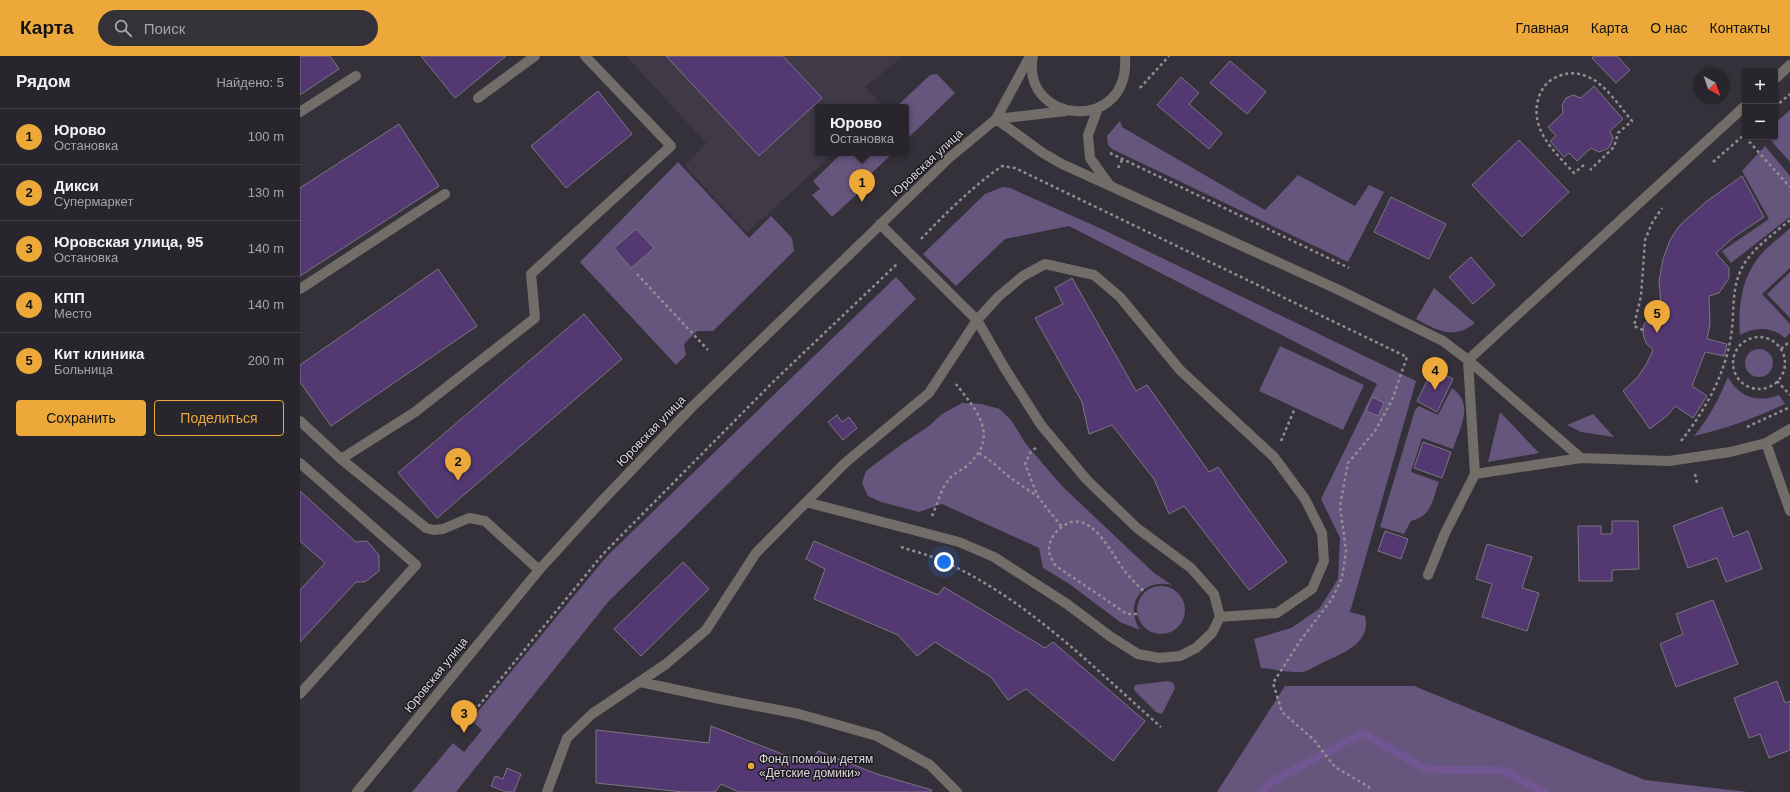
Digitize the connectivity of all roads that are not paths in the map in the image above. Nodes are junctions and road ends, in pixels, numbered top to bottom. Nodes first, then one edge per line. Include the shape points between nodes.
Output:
1 (535, 56) edge
2 (585, 56) edge
3 (1032, 56) edge
4 (1125, 56) edge
5 (1790, 65) edge
6 (356, 76) dead end
7 (1778, 76) edge
8 (478, 98) dead end
9 (1098, 108) junction
10 (1742, 109) edge
11 (1067, 111) junction
12 (300, 112) edge
13 (996, 119) junction
14 (1110, 186) junction
15 (446, 194) dead end
16 (880, 224) junction
17 (300, 288) edge
18 (977, 320) junction
19 (1468, 360) junction
20 (300, 421) edge
21 (1790, 429) edge
22 (1766, 443) junction
23 (1581, 458) junction
24 (341, 460) junction
25 (300, 462) edge
26 (1475, 474) junction
27 (806, 502) junction
28 (1790, 511) edge
29 (539, 570) junction
30 (1428, 575) dead end
31 (1220, 617) junction
32 (640, 682) junction
33 (300, 694) edge
34 (357, 792) edge
35 (547, 792) edge
36 (957, 792) edge

1 - 8 street
2 - 24 street via 671,146 531,274 535,318 415,412
3 - 11 street via 1034,80 1041,94 1052,105
3 - 13 street, Юровская улица
4 - 9 street via 1126,72 1120,87 1111,100
5 - 7 street
6 - 12 street
9 - 11 street via 1083,112
9 - 14 street via 1088,135 1090,158
10 - 19 street
11 - 13 street
13 - 14 street via 1043,153
13 - 16 street, Юровская улица via 948,158
14 - 19 street via 1362,301 1443,341
15 - 17 street
16 - 18 street
16 - 29 street, Юровская улица via 690,409
18 - 27 street via 928,394 845,463
18 - 31 street via 1041,425 1087,480 1137,528 1191,568 1214,594
18 - 31 street via 999,296 1023,276 1045,264 1094,275 1120,297 1180,370 1274,457 1305,499 1322,533 1324,561 1312,589 1276,613
19 - 23 street
19 - 26 street
20 - 24 street
21 - 22 street
22 - 23 street via 1730,452 1669,461
22 - 28 street
23 - 26 street
24 - 29 street via 426,528 442,529 469,518 485,521
25 - 33 street via 416,565
26 - 30 street
27 - 31 street via 959,542 994,557 1138,654 1159,658 1180,656 1196,648 1212,633
27 - 32 street via 756,553 706,630
29 - 34 street, Юровская улица
32 - 35 street via 592,714 567,738
32 - 36 street via 799,714 877,736 930,765

